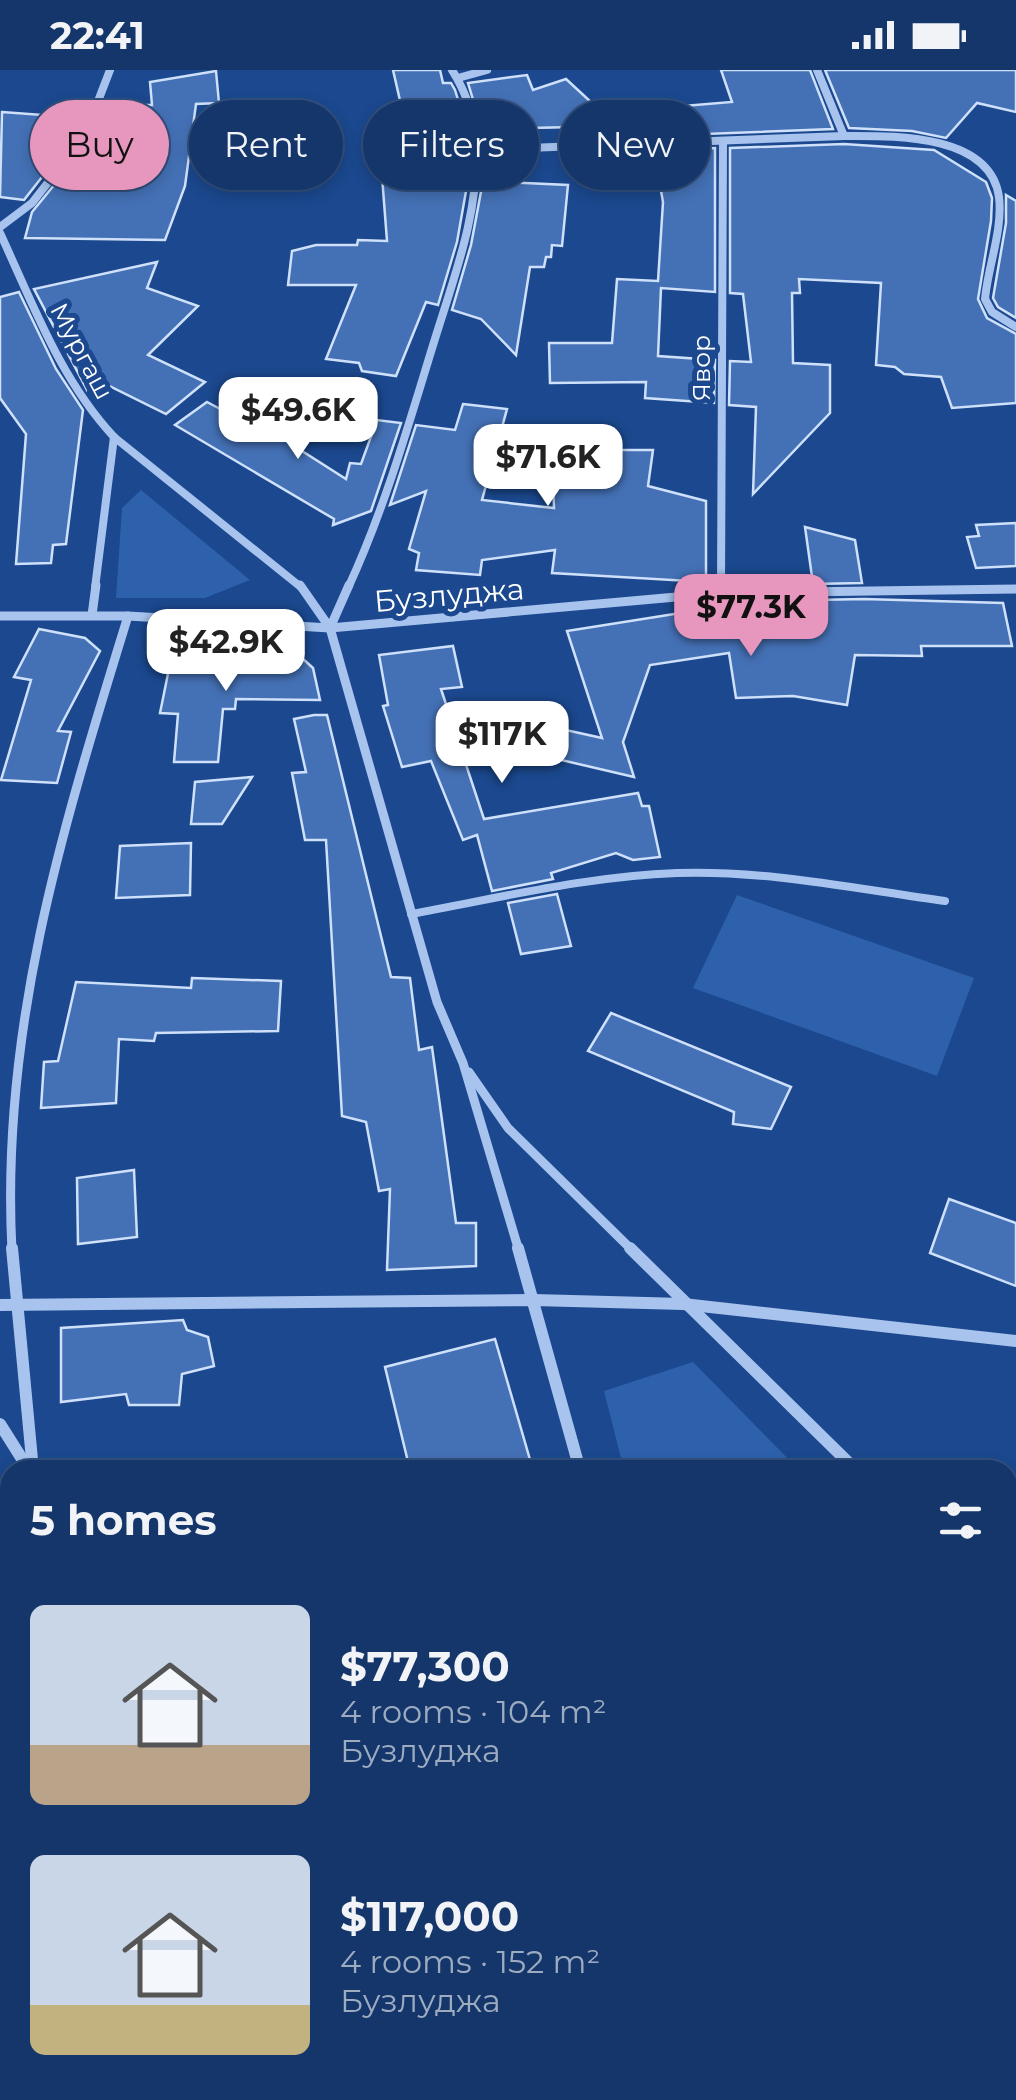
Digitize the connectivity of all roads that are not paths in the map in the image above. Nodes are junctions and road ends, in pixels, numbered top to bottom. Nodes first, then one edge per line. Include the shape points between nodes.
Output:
1 (110, 70) edge
2 (487, 70) edge
3 (817, 70) edge
4 (456, 74) edge
5 (467, 100) edge
6 (844, 136) junction
7 (723, 143) junction
8 (539, 148) edge
9 (473, 190) edge
10 (0, 230) edge
11 (1016, 326) edge
12 (114, 437) junction
13 (1016, 589) edge
14 (721, 593) junction
15 (92, 615) junction
16 (0, 616) edge
17 (128, 616) junction
18 (330, 628) junction
19 (945, 901) dead end
20 (411, 914) junction
21 (462, 1063) junction
22 (534, 1300) junction
23 (684, 1304) junction
24 (18, 1305) junction
25 (0, 1306) edge
26 (1016, 1340) edge
27 (0, 1424) edge
28 (24, 1460) edge
29 (30, 1460) edge
30 (577, 1460) edge
31 (846, 1460) edge

1 - 10 street via 85,135 32,203
2 - 4 street
3 - 6 street
4 - 5 street
6 - 7 street
6 - 11 street via 931,141 986,167 998,184 999,202 986,299 992,312
7 - 8 street
7 - 14 street, Явор
9 - 18 street via 471,220 381,516
10 - 12 street, Мургаш via 67,376
12 - 15 street
12 - 18 street, Мургаш via 277,565 307,592
13 - 14 street, Бузлуджа
14 - 18 street, Бузлуджа
15 - 16 street, Бузлуджа
15 - 17 street, Бузлуджа
17 - 18 street, Бузлуджа
17 - 24 street via 50,870 22,993 6,1192
18 - 20 street, Мургаш
19 - 20 lane via 738,874 680,873
20 - 21 street, Мургаш
21 - 22 street
21 - 23 street via 508,1128
22 - 23 street
22 - 24 street
22 - 30 street
23 - 26 street
23 - 31 street
24 - 25 street
24 - 29 street
27 - 28 street

